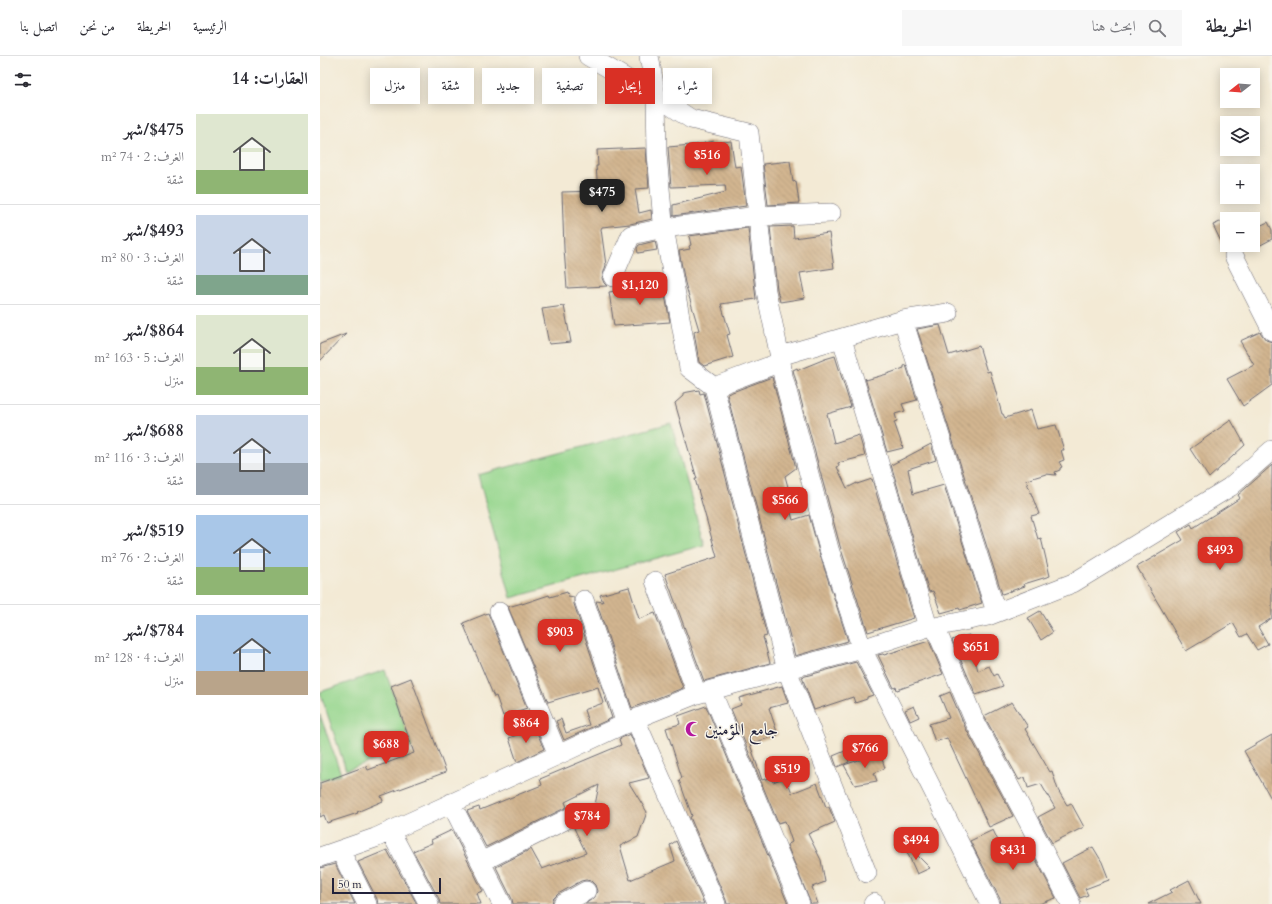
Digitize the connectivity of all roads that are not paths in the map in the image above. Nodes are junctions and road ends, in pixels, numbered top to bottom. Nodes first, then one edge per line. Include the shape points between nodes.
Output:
1 (588, 56) edge
2 (649, 56) edge
3 (656, 96) junction
4 (831, 213) dead end
5 (758, 216) junction
6 (664, 228) junction
7 (1234, 256) dead end
8 (613, 277) dead end
9 (948, 313) dead end
10 (903, 320) junction
11 (1272, 331) edge
12 (842, 339) junction
13 (781, 359) junction
14 (714, 387) junction
15 (1272, 450) edge
16 (655, 581) dead end
17 (584, 600) dead end
18 (499, 612) dead end
19 (996, 612) junction
20 (931, 627) junction
21 (862, 649) junction
22 (787, 670) junction
23 (704, 692) junction
24 (631, 721) junction
25 (558, 755) junction
26 (452, 803) junction
27 (573, 816) dead end
28 (390, 831) junction
29 (340, 850) junction
30 (320, 857) edge
31 (481, 862) junction
32 (867, 873) dead end
33 (586, 891) dead end
34 (367, 904) edge
35 (429, 904) edge
36 (502, 904) edge
37 (563, 904) edge
38 (716, 904) edge
39 (800, 904) edge
40 (990, 904) edge
41 (1071, 904) edge

1 - 3 street
2 - 3 street
3 - 5 street via 691,119 749,133
3 - 6 street via 657,154
4 - 5 street
5 - 6 street
5 - 13 street via 766,291
6 - 8 street via 631,236
6 - 14 street via 690,368
7 - 11 street
9 - 10 street
10 - 12 street
10 - 19 street
12 - 13 street
12 - 20 street
13 - 14 street
13 - 21 street via 783,376 829,549
14 - 22 street
15 - 19 street via 1230,487 1073,583
16 - 23 street
17 - 24 street
18 - 25 street
19 - 20 street via 988,616
20 - 21 street
20 - 41 street via 975,722
21 - 22 street
21 - 40 street
22 - 23 street
22 - 32 street
23 - 24 street
23 - 39 street
24 - 25 street
24 - 38 street
25 - 26 street
26 - 28 street
26 - 31 street
27 - 31 street
28 - 29 street
28 - 35 street
29 - 30 street
29 - 34 street
31 - 36 street
33 - 37 street

